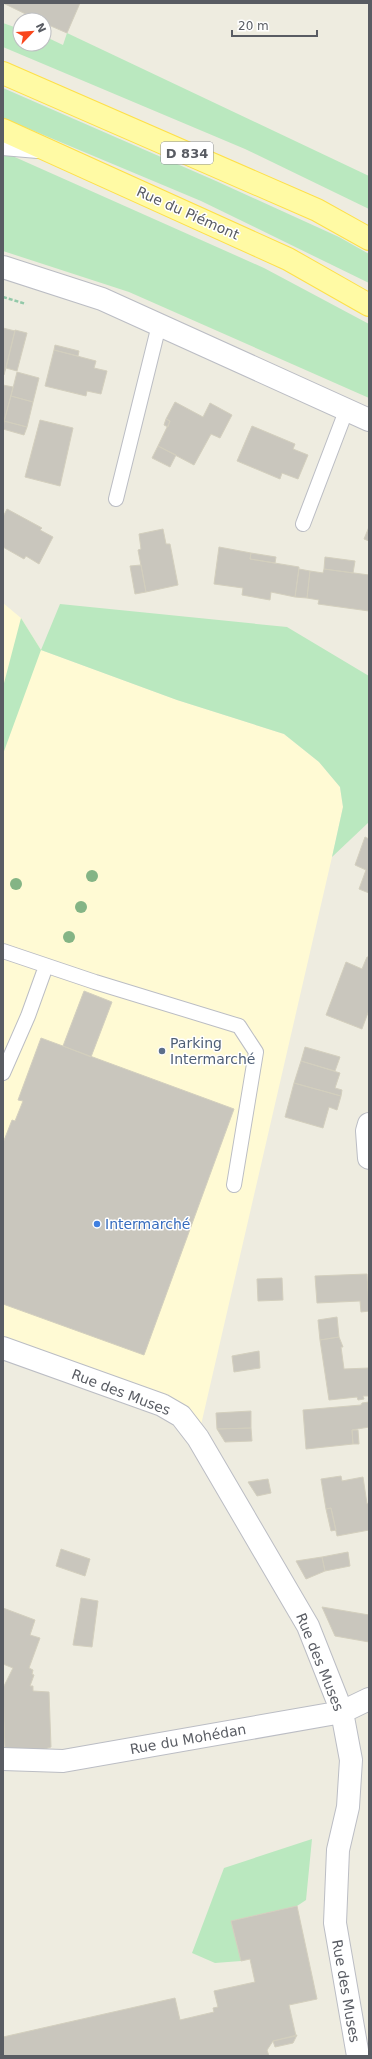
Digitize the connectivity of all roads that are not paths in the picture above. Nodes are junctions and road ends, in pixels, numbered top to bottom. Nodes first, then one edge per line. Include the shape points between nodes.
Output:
1 (3, 73) edge
2 (3, 130) edge
3 (3, 144) edge
4 (42, 147) junction
5 (369, 239) edge
6 (3, 267) edge
7 (369, 305) edge
8 (159, 325) junction
9 (346, 410) junction
10 (369, 420) edge
11 (116, 499) dead end
12 (303, 524) dead end
13 (3, 951) edge
14 (46, 966) junction
15 (3, 1073) edge
16 (369, 1124) edge
17 (369, 1158) edge
18 (234, 1185) dead end
19 (3, 1348) edge
20 (369, 1699) edge
21 (342, 1712) junction
22 (3, 1759) edge
23 (358, 2056) edge

1 - 5 main road, D 834 via 317,210
2 - 4 main road, Rue du Piémont
3 - 4 street
4 - 7 main road, Rue du Piémont via 288,259
6 - 8 street via 102,299
8 - 9 street
8 - 11 lane
9 - 10 street
9 - 12 lane
13 - 14 lane
14 - 15 lane
14 - 18 lane via 239,1026 256,1052
16 - 17 street
19 - 21 street, Rue des Muses via 162,1405 180,1416 198,1438 308,1626
20 - 21 street, Rue du Mohédan
21 - 22 street, Rue du Mohédan via 63,1761
21 - 23 street, Rue des Muses via 351,1760 348,1807 338,1850 335,1923

